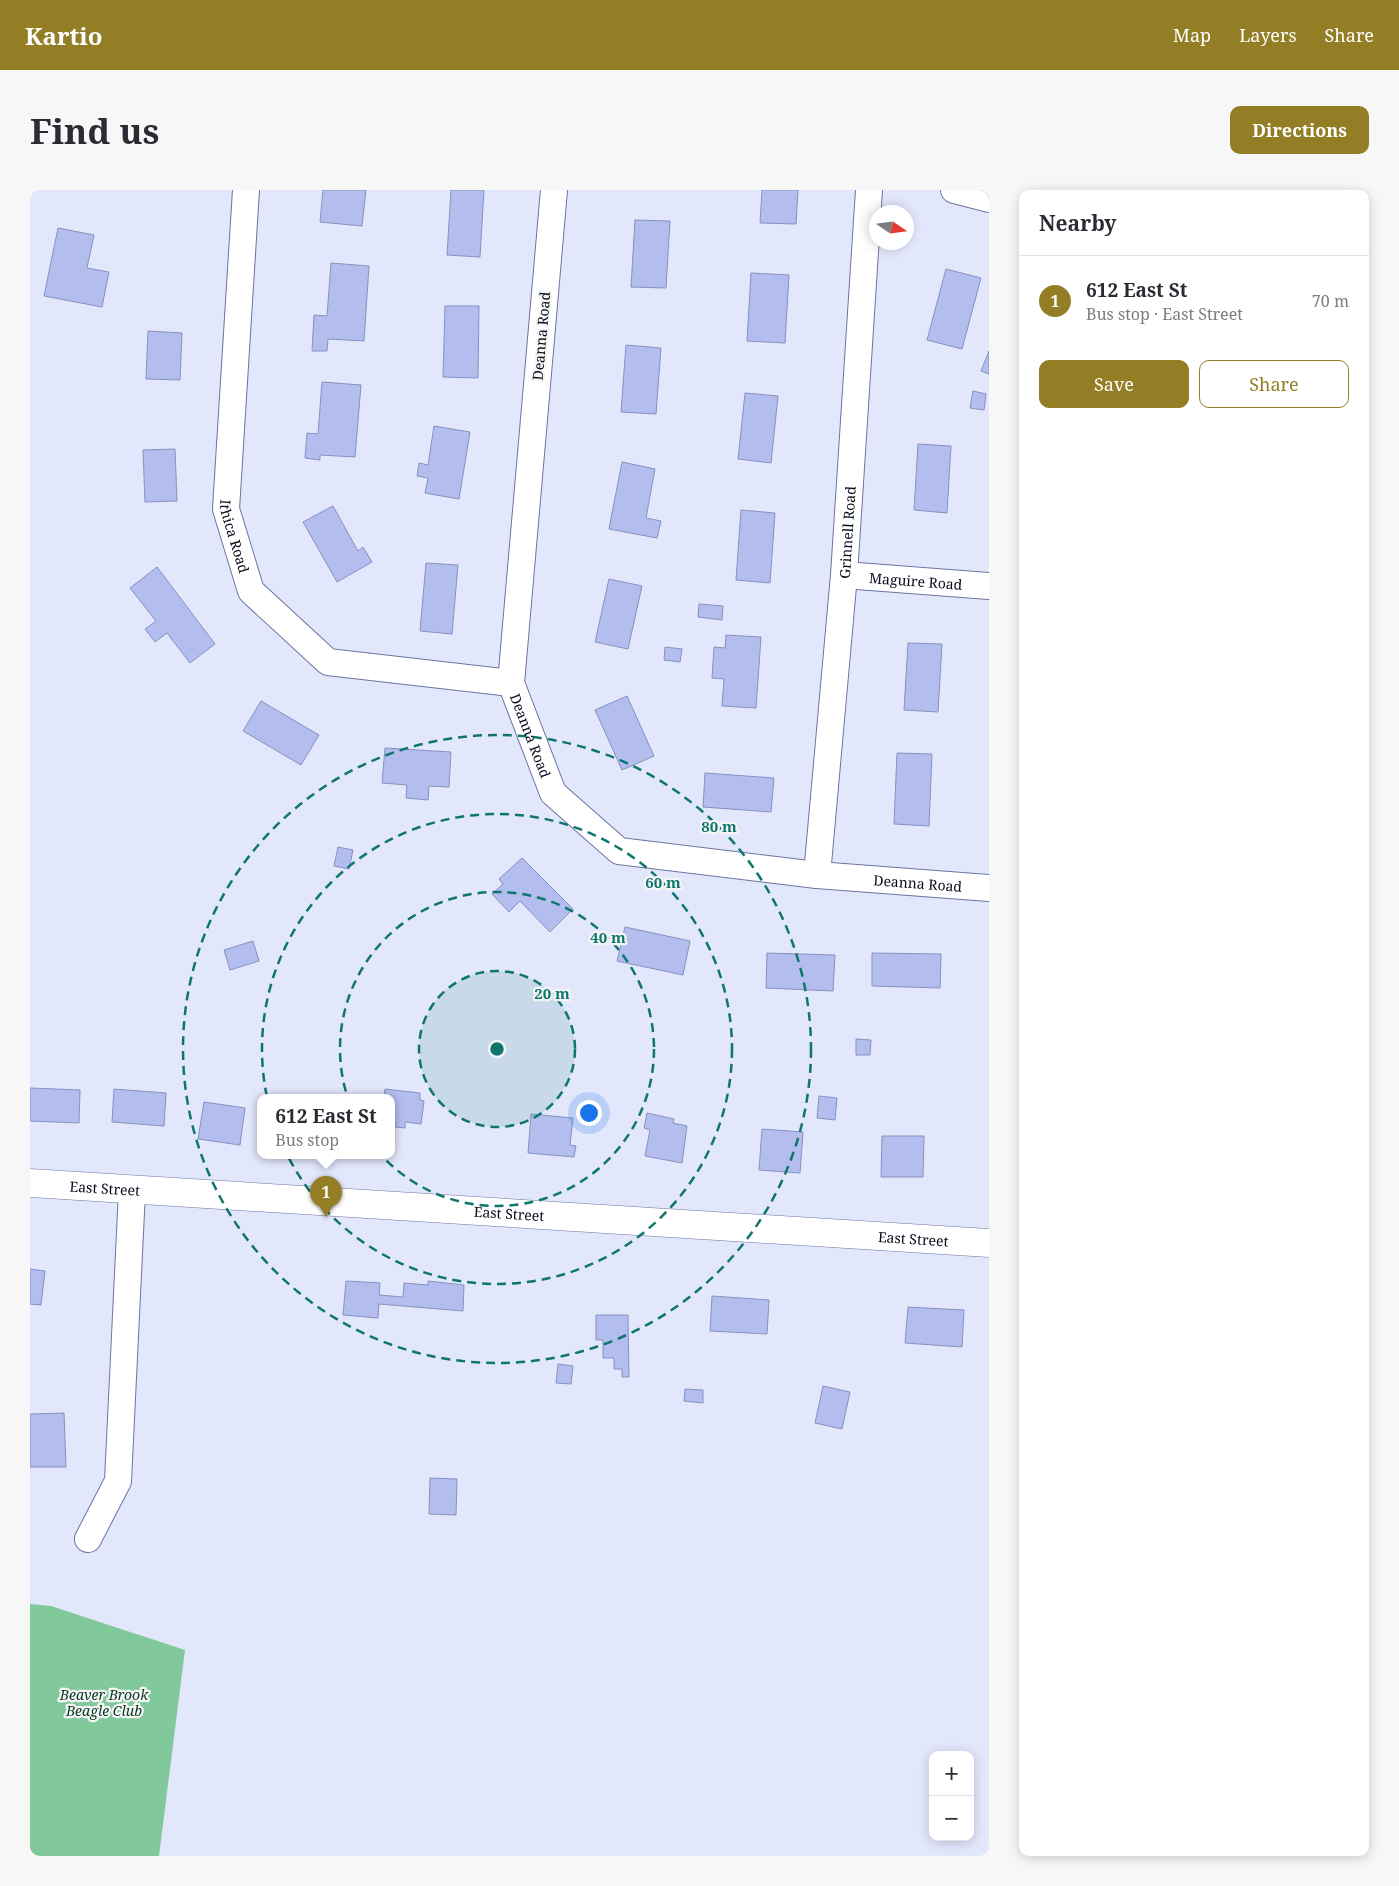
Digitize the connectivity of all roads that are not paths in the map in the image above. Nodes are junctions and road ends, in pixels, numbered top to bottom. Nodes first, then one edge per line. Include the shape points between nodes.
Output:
1 (246, 190) edge
2 (554, 190) edge
3 (869, 190) edge
4 (954, 190) edge
5 (989, 199) edge
6 (844, 575) junction
7 (989, 586) edge
8 (511, 684) junction
9 (817, 875) junction
10 (989, 888) edge
11 (30, 1183) edge
12 (132, 1191) junction
13 (989, 1243) edge
14 (88, 1540) dead end

1 - 8 street, Ithica Road via 226,509 251,591 328,662
2 - 8 street, Deanna Road
3 - 6 street, Grinnell Road
4 - 5 street
6 - 7 street, Maguire Road
6 - 9 street, Grinnell Road
8 - 9 street, Deanna Road via 552,793 619,851
9 - 10 street, Deanna Road
11 - 12 street, East Street
12 - 13 street, East Street
12 - 14 street via 118,1481

